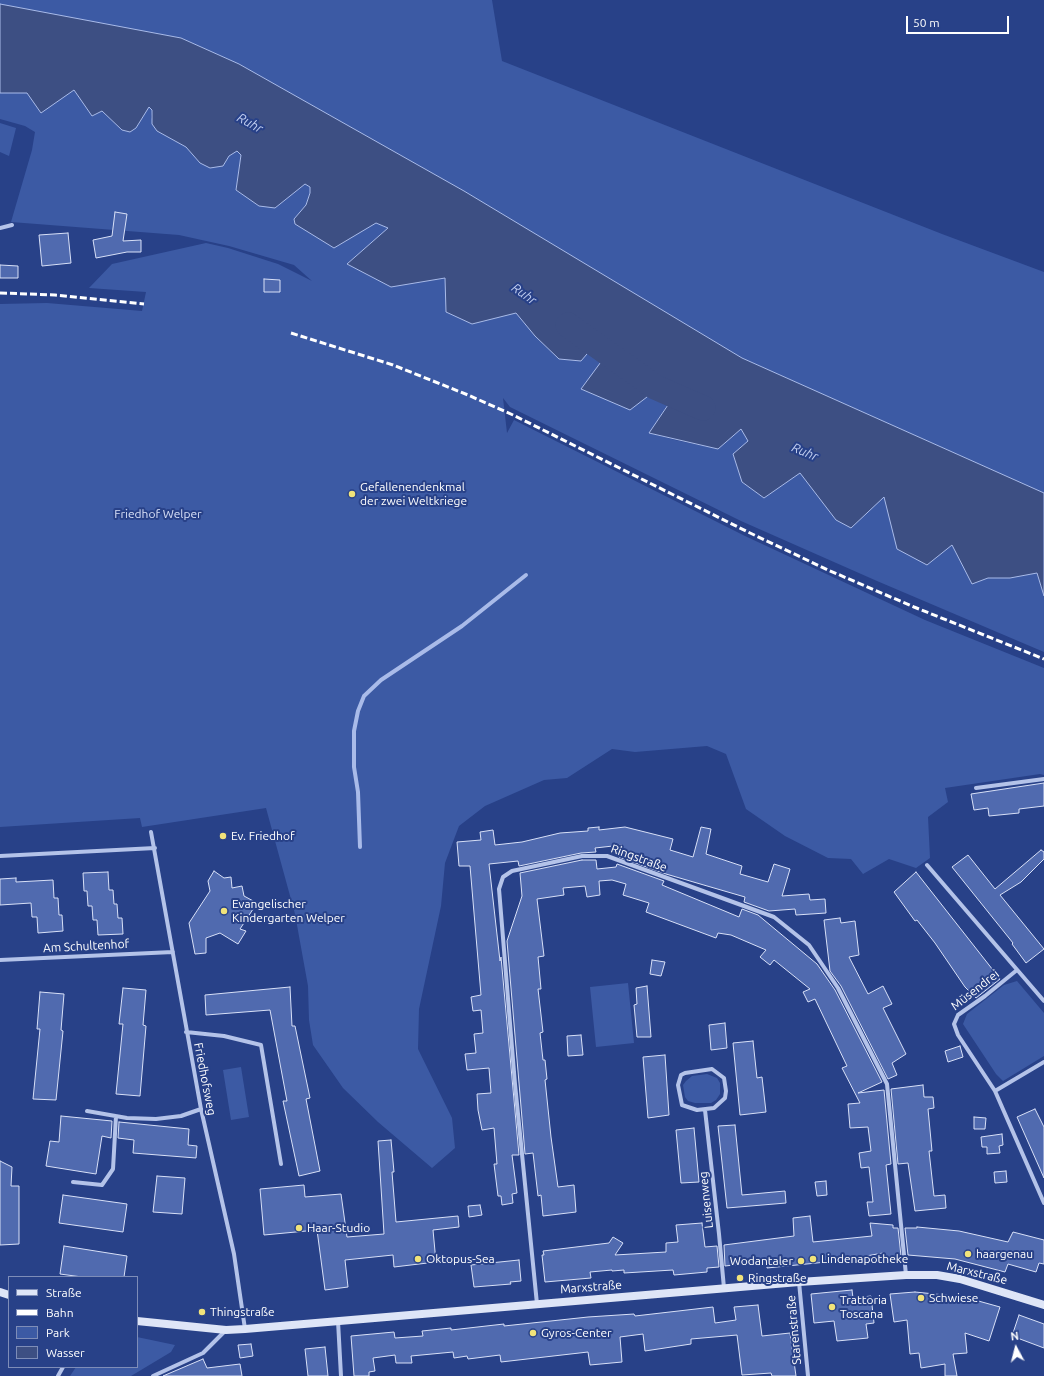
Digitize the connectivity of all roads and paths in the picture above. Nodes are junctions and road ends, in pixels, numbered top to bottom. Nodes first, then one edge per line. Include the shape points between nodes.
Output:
1 (12, 225) dead end
2 (0, 228) edge
3 (1044, 779) edge
4 (976, 788) dead end
5 (151, 832) dead end
6 (156, 848) junction
7 (0, 856) edge
8 (927, 865) dead end
9 (174, 952) junction
10 (0, 960) edge
11 (1017, 970) junction
12 (1044, 1000) edge
13 (186, 1032) junction
14 (1044, 1062) edge
15 (994, 1091) junction
16 (201, 1109) junction
17 (705, 1110) junction
18 (87, 1111) dead end
19 (116, 1116) junction
20 (281, 1164) dead end
21 (73, 1182) dead end
22 (1044, 1203) edge
23 (906, 1275) junction
24 (799, 1282) junction
25 (724, 1289) junction
26 (537, 1304) junction
27 (1044, 1305) edge
28 (138, 1320) edge
29 (338, 1321) junction
30 (245, 1329) junction
31 (226, 1330) junction
32 (153, 1376) edge
33 (341, 1376) edge
34 (808, 1376) edge

1 - 2 street
3 - 4 street
5 - 6 street, Friedhofsweg
6 - 7 street
6 - 9 street, Friedhofsweg
8 - 11 street, Müsendrei
9 - 10 street, Am Schultenhof
9 - 13 street, Friedhofsweg
11 - 12 street, Müsendrei
11 - 15 street, Müsendrei via 958,1015 954,1024 958,1035
13 - 16 street, Friedhofsweg
13 - 20 street via 224,1036 261,1045
14 - 15 street
15 - 22 street, Müsendrei
16 - 19 street via 156,1120
16 - 30 street, Friedhofsweg via 234,1254
17 - 17 street via 690,1109 682,1105 678,1085 679,1079 685,1073 712,1069 724,1078 725,1098 714,1108
17 - 25 street, Luisenweg
18 - 19 street
19 - 21 street via 113,1169 102,1185
23 - 24 street, Marxstraße
23 - 26 street, Ringstraße via 887,1084 838,988 809,945 774,917 607,856 582,856 512,871 503,877 499,889
23 - 27 street, Marxstraße via 960,1279
24 - 25 street, Marxstraße
24 - 34 street, Starenstraße
25 - 26 street, Marxstraße
26 - 29 street, Marxstraße
28 - 31 street, Marxstraße
29 - 30 street, Marxstraße
29 - 33 street
30 - 31 street, Marxstraße
31 - 32 street via 203,1353

